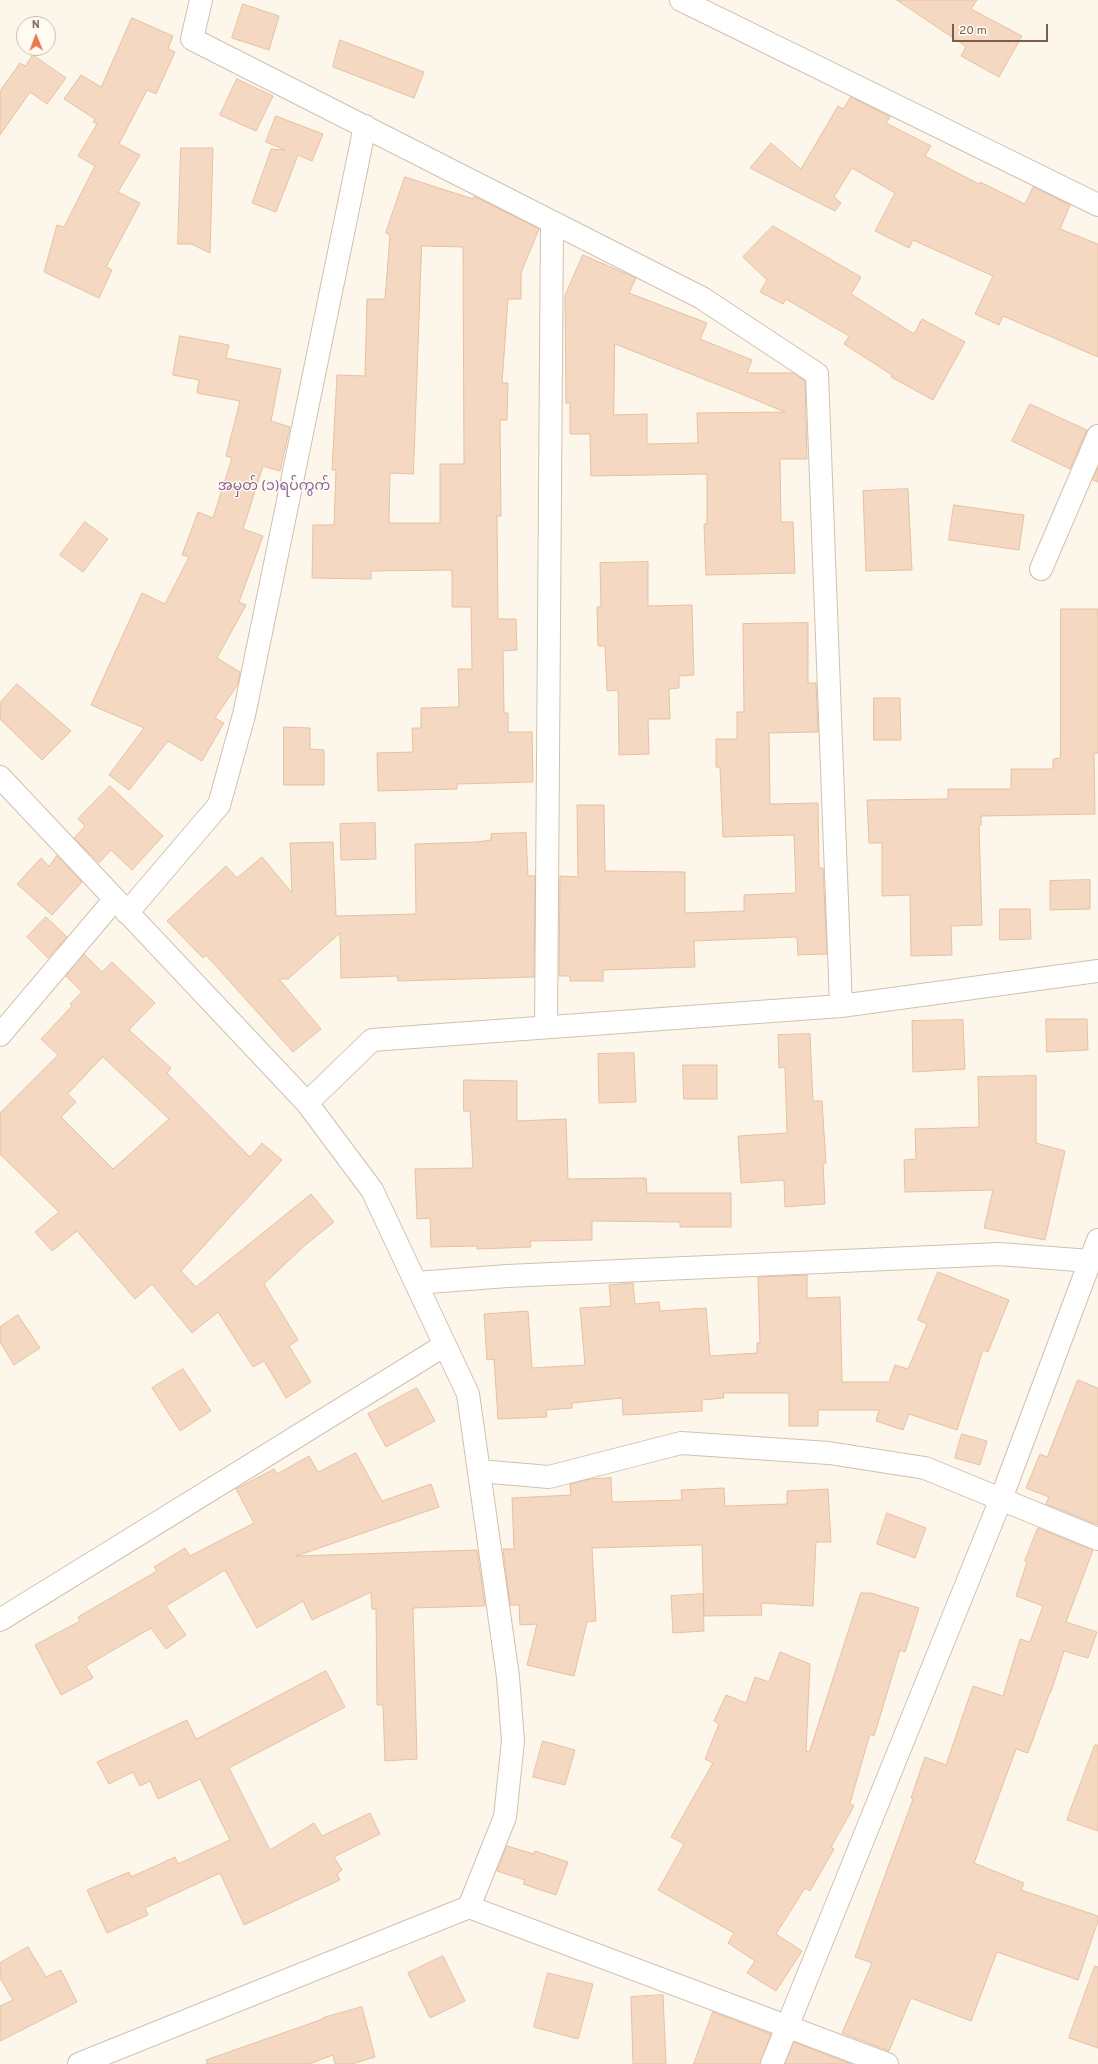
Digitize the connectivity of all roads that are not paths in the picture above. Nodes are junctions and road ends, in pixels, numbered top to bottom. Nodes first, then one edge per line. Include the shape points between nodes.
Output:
1 (201, 0) edge
2 (681, 0) edge
3 (365, 126) junction
4 (1098, 205) edge
5 (552, 222) junction
6 (1098, 436) edge
7 (1041, 569) dead end
8 (0, 778) edge
9 (121, 906) junction
10 (1098, 971) edge
11 (841, 1006) junction
12 (546, 1027) junction
13 (0, 1035) edge
14 (307, 1103) junction
15 (1098, 1240) edge
16 (1090, 1261) junction
17 (416, 1283) junction
18 (445, 1345) junction
19 (479, 1471) junction
20 (1001, 1499) junction
21 (1098, 1539) edge
22 (0, 1620) edge
23 (470, 1907) junction
24 (786, 2026) junction
25 (79, 2064) edge
26 (772, 2064) edge
27 (887, 2064) edge

1 - 3 street via 192,39
2 - 4 street
3 - 5 street
3 - 9 street via 244,715 219,806
5 - 11 street via 702,298 817,374
5 - 12 street
6 - 7 street
8 - 9 street
9 - 13 street
9 - 14 street
10 - 11 street
11 - 12 street
12 - 14 street via 372,1040
14 - 17 street via 372,1190
15 - 16 street
16 - 17 street via 999,1254
16 - 20 street
17 - 18 street
18 - 19 street via 468,1394
18 - 22 street
19 - 20 street via 549,1477 682,1443 828,1454 925,1468
19 - 23 street via 508,1677 513,1741 505,1817
20 - 21 street
20 - 24 street
23 - 24 street
23 - 25 street
24 - 26 street
24 - 27 street

